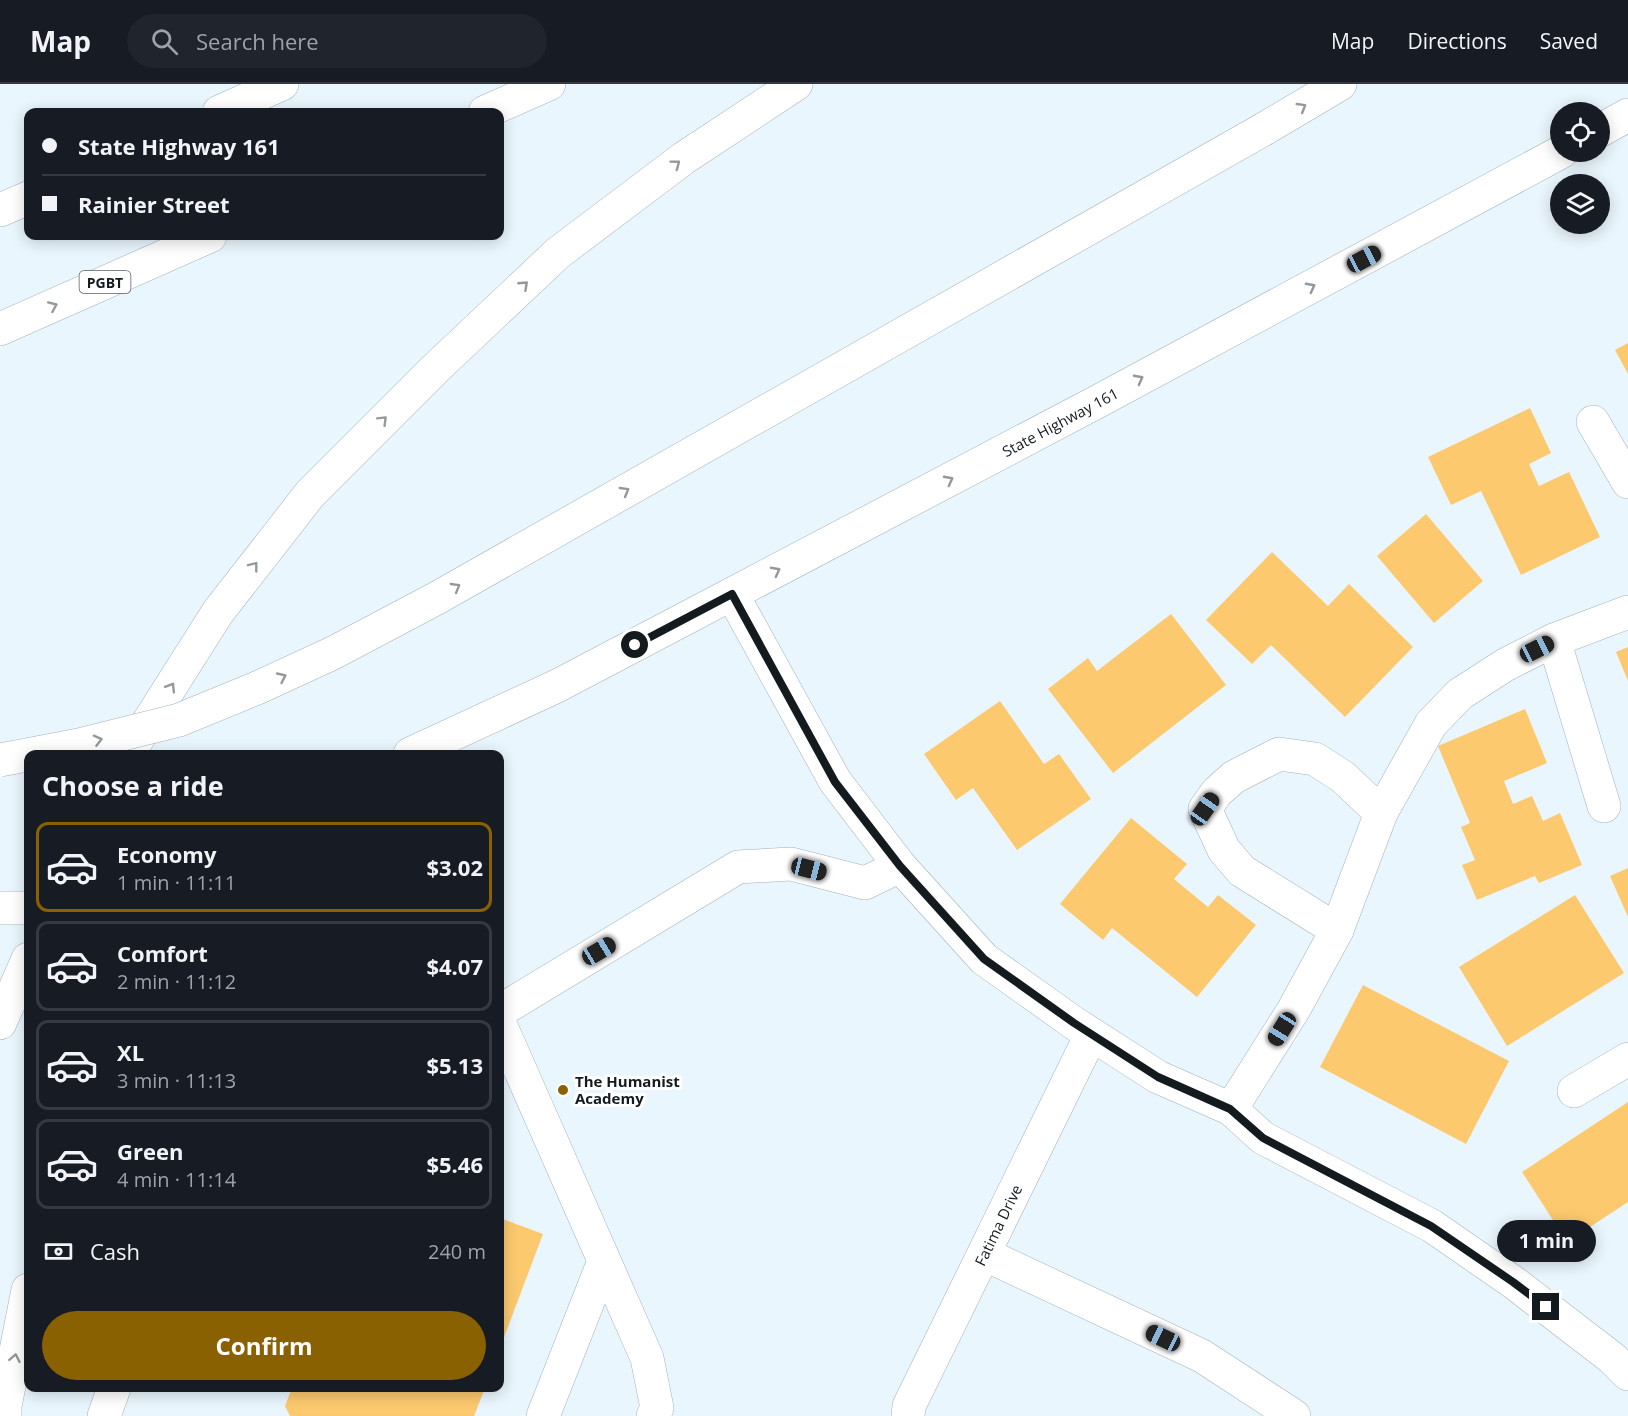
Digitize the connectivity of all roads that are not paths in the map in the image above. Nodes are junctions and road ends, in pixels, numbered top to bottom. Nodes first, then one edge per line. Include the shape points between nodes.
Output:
1 (282, 84) edge
2 (549, 84) edge
3 (796, 84) edge
4 (1340, 84) edge
5 (228, 108) edge
6 (494, 108) edge
7 (1628, 115) edge
8 (1610, 124) edge
9 (1550, 158) edge
10 (24, 200) edge
11 (0, 210) edge
12 (201, 240) edge
13 (0, 330) edge
14 (1593, 422) dead end
15 (1628, 482) edge
16 (732, 594) junction
17 (1628, 612) edge
18 (1554, 640) junction
19 (557, 686) junction
20 (53, 750) edge
21 (131, 750) edge
22 (419, 750) edge
23 (456, 750) edge
24 (24, 755) edge
25 (0, 760) edge
26 (1604, 806) dead end
27 (1382, 813) junction
28 (900, 866) junction
29 (0, 908) edge
30 (24, 908) edge
31 (1337, 930) junction
32 (24, 968) edge
33 (504, 1009) edge
34 (0, 1023) edge
35 (504, 1033) edge
36 (1091, 1035) junction
37 (1628, 1059) edge
38 (1574, 1091) dead end
39 (1230, 1109) junction
40 (984, 1254) junction
41 (604, 1261) junction
42 (24, 1312) edge
43 (1628, 1374) edge
44 (113, 1392) edge
45 (5, 1416) edge
46 (104, 1416) edge
47 (543, 1416) edge
48 (653, 1416) edge
49 (908, 1416) edge
50 (1294, 1416) edge

1 - 5 main road
2 - 6 main road
21 -> 3 main road via 218,612 310,494 558,253 684,158
20 -> 4 main road, bridge via 179,720 333,653 437,598
7 - 8 main road
16 -> 9 main road, State Highway 161
10 - 11 main road
13 -> 12 main road, PGBT
14 - 15 main road
16 - 19 main road, State Highway 161
16 - 28 main road via 835,782
17 - 18 main road
18 - 26 main road
18 - 27 main road via 1460,694 1431,724
19 - 22 main road
19 - 23 main road
25 -> 24 main road, bridge
27 - 31 main road
27 - 31 main road via 1343,777 1314,759 1279,754 1234,777 1205,809 1224,850 1242,872
28 - 33 main road via 865,883 791,864 738,867
28 - 36 main road via 984,959
29 - 30 main road
31 - 39 main road via 1294,1009
32 - 34 main road
35 - 41 main road
36 - 39 main road via 1158,1077
36 - 40 main road, Fatima Drive
37 - 38 main road
39 - 43 main road via 1263,1138 1431,1226 1513,1282
40 - 49 main road, Fatima Drive via 909,1406
40 - 50 main road via 1202,1356
41 - 47 main road
41 - 48 main road via 647,1358 657,1408
45 -> 42 main road
44 - 46 main road

